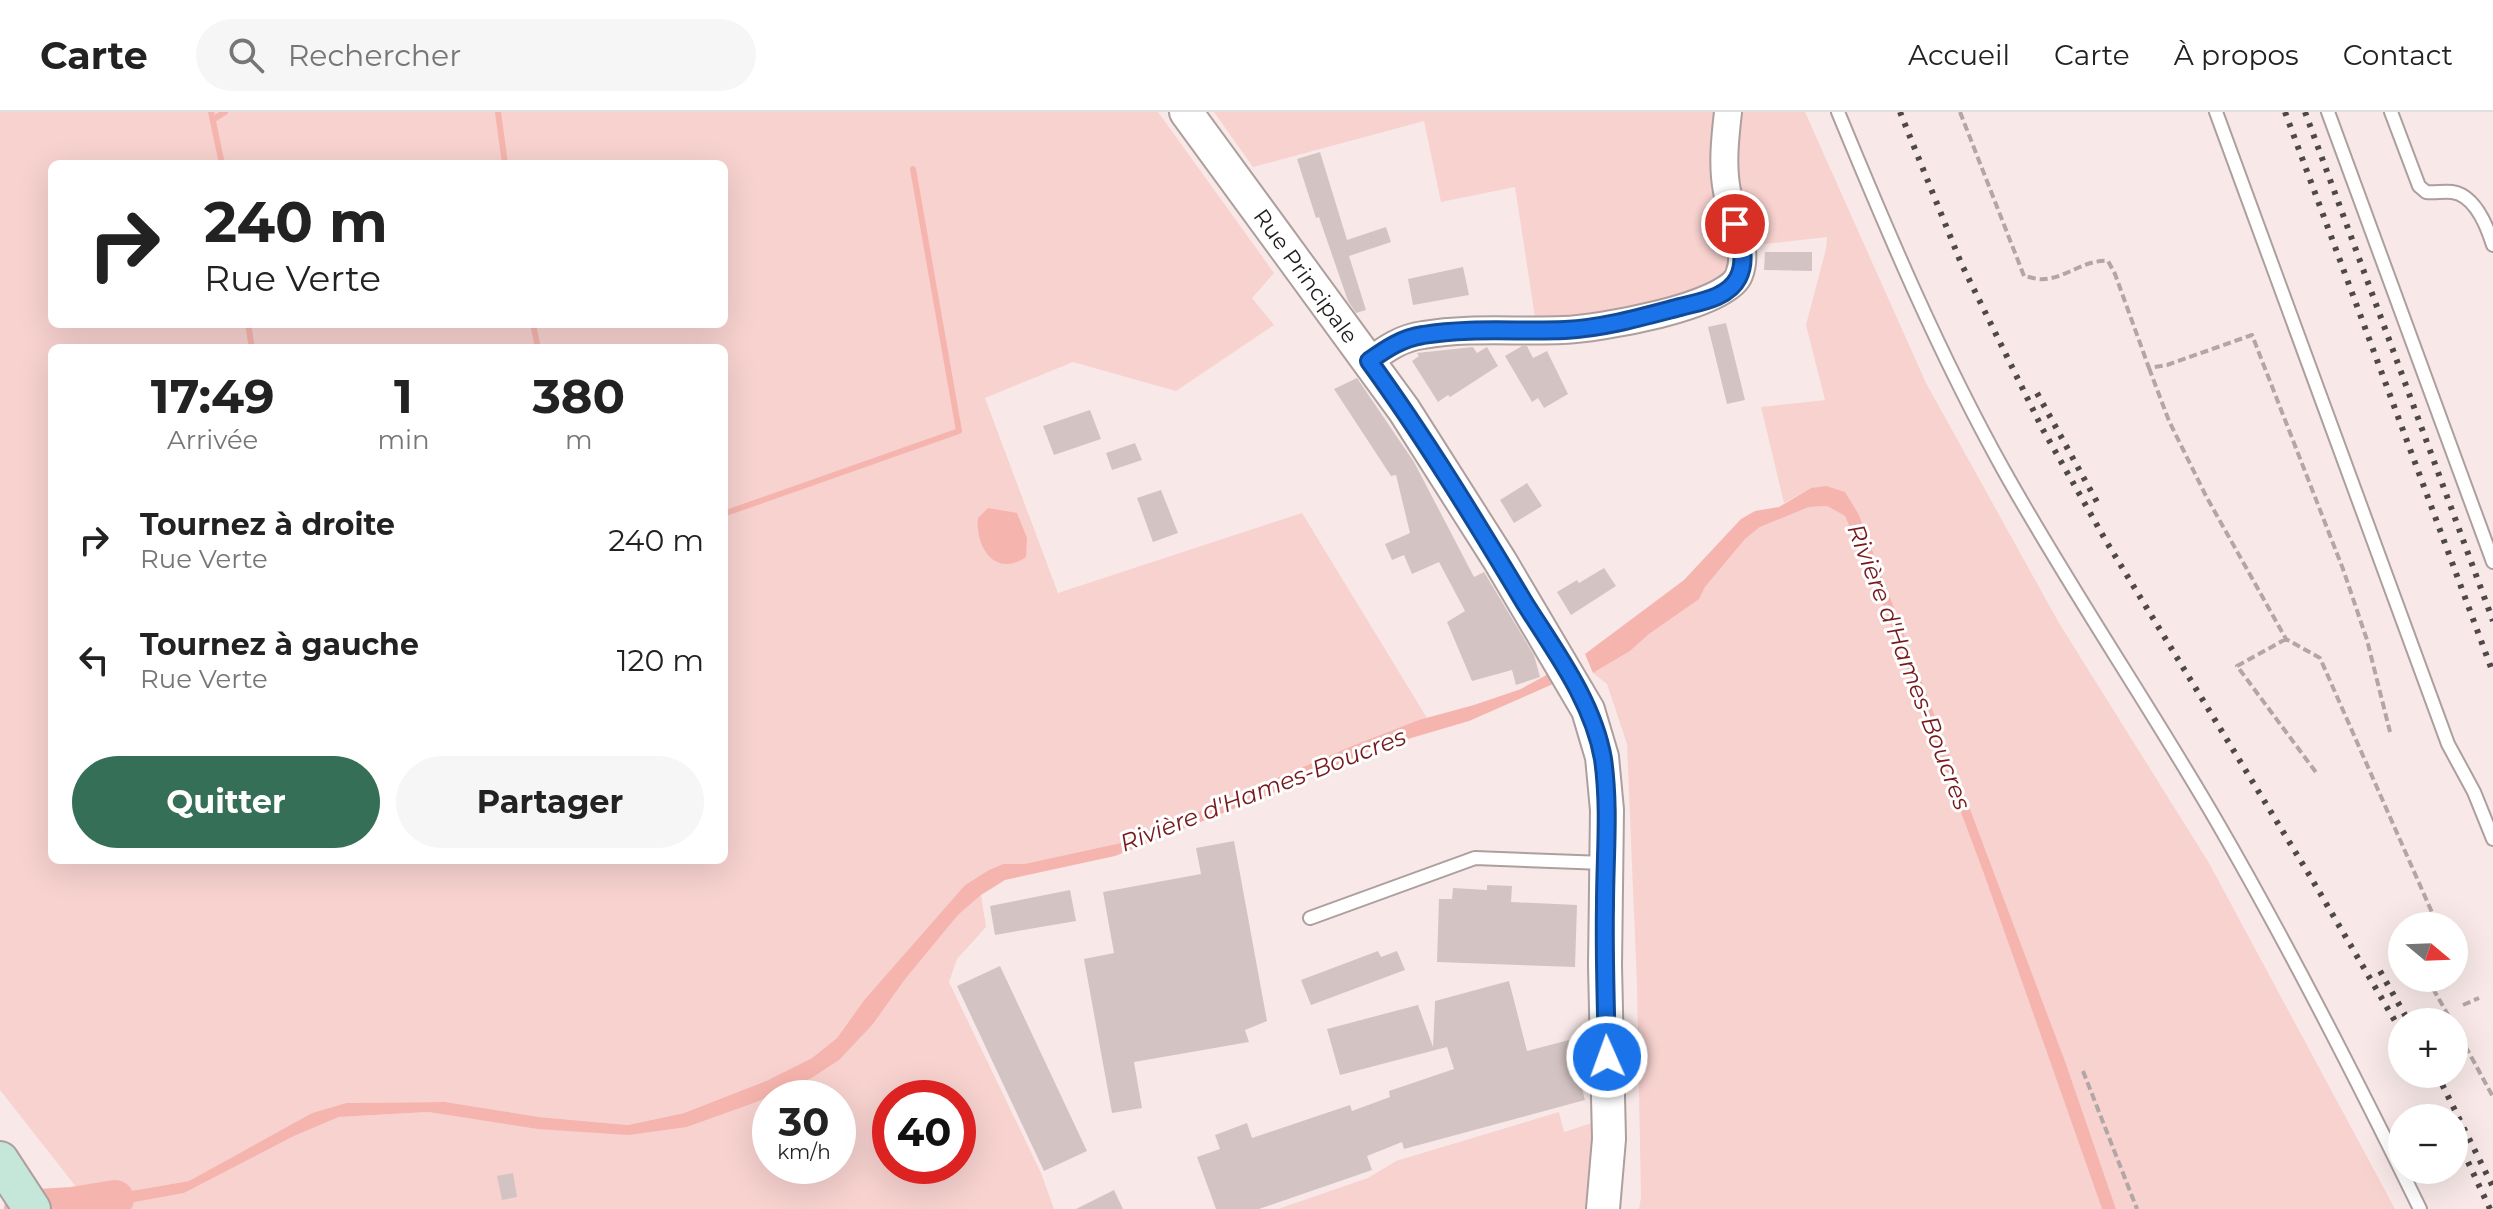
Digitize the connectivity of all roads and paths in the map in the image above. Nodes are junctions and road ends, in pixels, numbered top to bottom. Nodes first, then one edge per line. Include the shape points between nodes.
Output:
1 (1186, 112) edge
2 (1728, 112) edge
3 (1838, 112) edge
4 (1960, 112) edge
5 (2216, 112) edge
6 (2328, 112) edge
7 (2391, 112) edge
8 (2493, 245) edge
9 (1369, 361) junction
10 (2149, 368) junction
11 (2493, 562) edge
12 (2286, 639) junction
13 (2390, 732) dead end
14 (2318, 775) dead end
15 (2493, 839) edge
16 (1607, 863) junction
17 (2432, 912) edge
18 (1310, 918) dead end
19 (2479, 998) dead end
20 (2463, 1005) dead end
21 (2468, 1051) edge
22 (2083, 1071) dead end
23 (2493, 1097) edge
24 (6, 1169) edge
25 (32, 1209) edge
26 (1603, 1209) edge
27 (2137, 1209) edge
28 (2420, 1209) edge

1 - 9 street, Rue Principale
2 - 9 street via 1726,189 1742,252 1739,277 1732,286 1707,300 1600,326 1422,335 1393,344
3 - 28 lane via 1941,348 2002,468 2217,822 2342,1051
4 - 10 path via 2024,276 2042,280 2108,261
5 - 15 lane via 2448,744
6 - 11 lane
7 - 8 lane via 2419,186 2467,199 2483,219
9 - 16 street, Rue Principale via 1581,697 1602,757
10 - 12 path via 2206,496
10 - 13 path via 2252,335 2343,569
12 - 14 path via 2237,666
12 - 17 path via 2320,658
16 - 18 lane via 1475,858
16 - 26 street, Rue Principale via 1609,1139
19 - 20 path
21 - 23 path
22 - 27 path
24 - 25 main road

